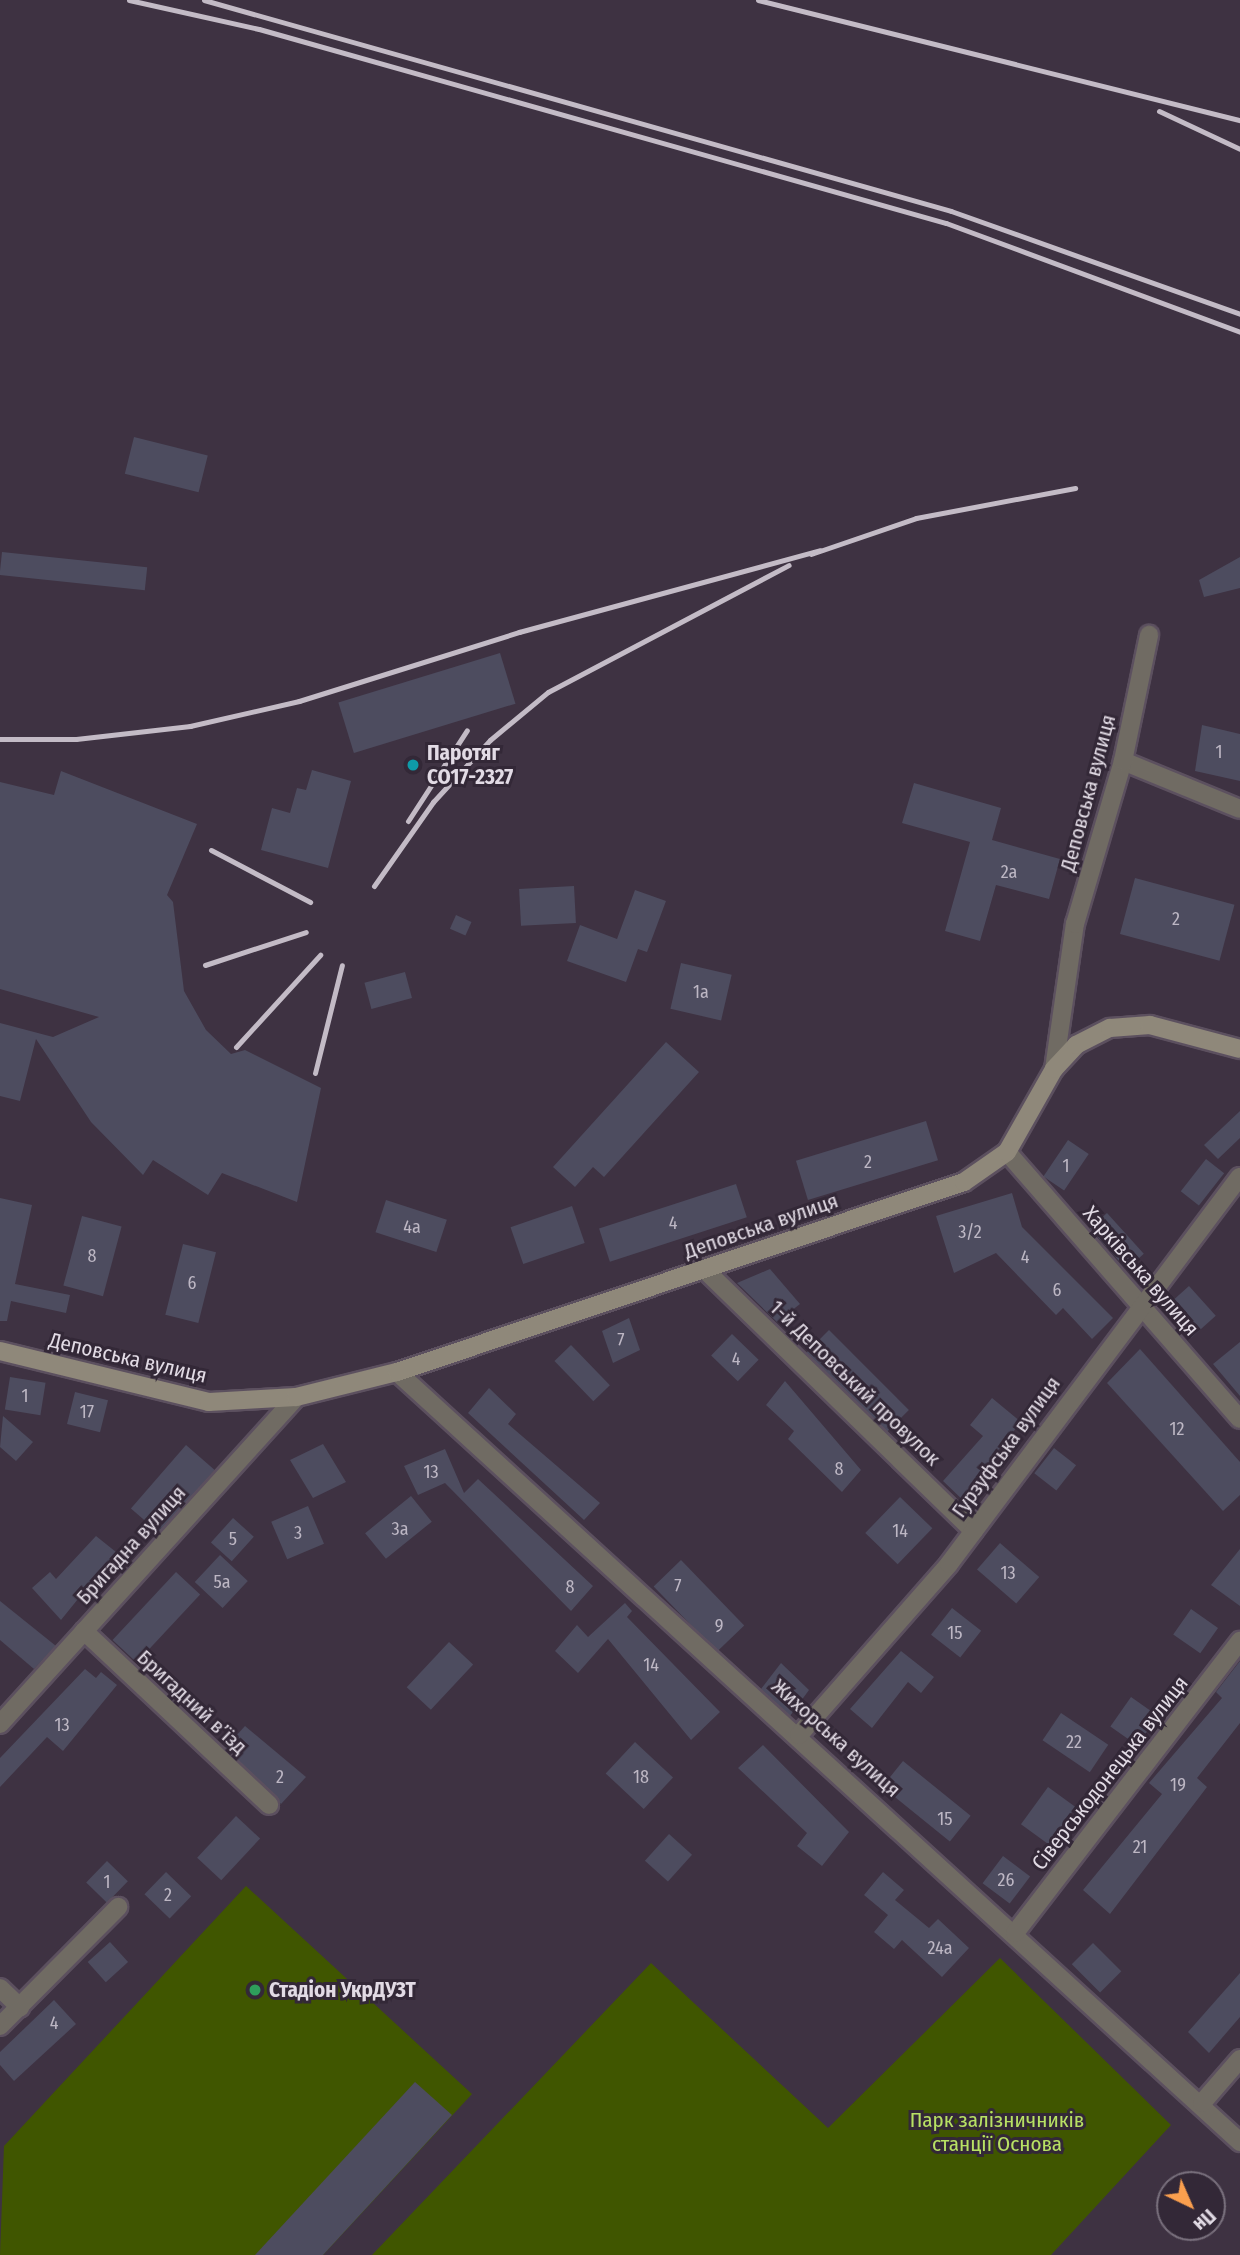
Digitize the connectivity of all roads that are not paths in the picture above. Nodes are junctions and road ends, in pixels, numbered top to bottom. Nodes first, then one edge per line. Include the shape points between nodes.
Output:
1 (1149, 635) dead end
2 (1123, 761) junction
3 (1240, 809) edge
4 (1240, 1049) edge
5 (1054, 1069) junction
6 (1007, 1152) junction
7 (1240, 1177) edge
8 (704, 1269) junction
9 (1139, 1303) junction
10 (1, 1353) edge
11 (397, 1372) junction
12 (296, 1397) junction
13 (1240, 1419) edge
14 (973, 1531) junction
15 (84, 1631) junction
16 (1240, 1641) edge
17 (0, 1724) edge
18 (799, 1735) junction
19 (269, 1805) dead end
20 (118, 1907) dead end
21 (1015, 1933) junction
22 (0, 1989) edge
23 (20, 2007) junction
24 (0, 2026) edge
25 (1240, 2059) edge
26 (1202, 2102) junction
27 (1240, 2142) edge

1 - 2 street, Деповська вулиця
2 - 3 street
2 - 5 street, Деповська вулиця via 1075,924
4 - 5 main road via 1150,1026 1110,1028 1076,1045
5 - 6 main road, Деповська вулиця
6 - 8 main road, Деповська вулиця via 964,1182
6 - 9 street, Харківська вулиця
7 - 9 street, Гурзуфська вулиця
8 - 11 main road, Деповська вулиця
8 - 14 street, 1-й Деповський провулок
9 - 13 street, Харківська вулиця
9 - 14 street, Гурзуфська вулиця
10 - 12 main road, Деповська вулиця via 209,1402
11 - 12 main road, Деповська вулиця
11 - 18 street, Жихорська вулиця
12 - 15 street, Бригадна вулиця
14 - 18 street, Гурзуфська вулиця
15 - 17 street, Бригадна вулиця
15 - 19 street, Бригадний в’їзд
16 - 21 street, Сіверськодонецька вулиця
18 - 21 street, Жихорська вулиця
20 - 23 street
21 - 26 street, Жихорська вулиця
22 - 23 street
23 - 24 street
25 - 26 street
26 - 27 street, Жихорська вулиця

